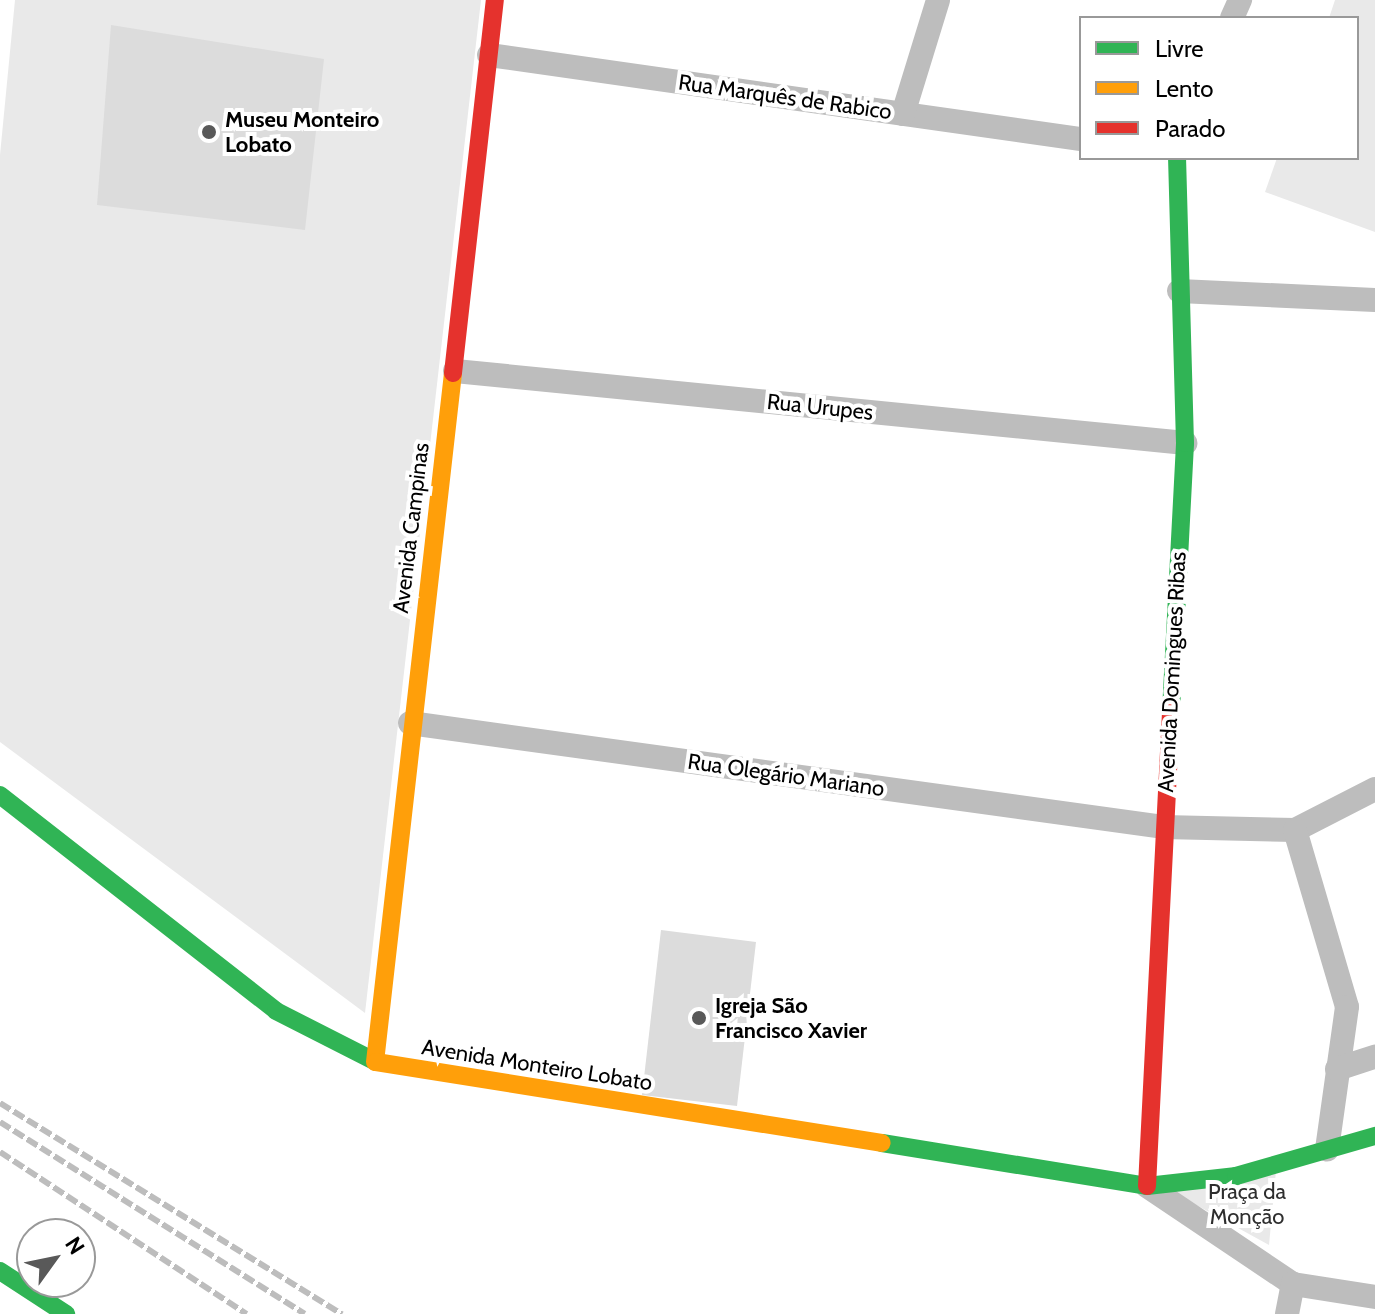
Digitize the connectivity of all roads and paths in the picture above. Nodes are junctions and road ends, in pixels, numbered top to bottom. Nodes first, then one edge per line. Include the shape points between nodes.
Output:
1 (495, 0) edge
2 (938, 0) edge
3 (489, 55) junction
4 (903, 114) junction
5 (1079, 139) edge
6 (1177, 160) edge
7 (1179, 291) junction
8 (1375, 300) edge
9 (455, 371) junction
10 (1185, 443) junction
11 (410, 723) junction
12 (1375, 789) edge
13 (0, 795) edge
14 (1163, 827) junction
15 (1295, 830) junction
16 (1375, 1057) edge
17 (375, 1062) junction
18 (1337, 1069) junction
19 (1375, 1136) edge
20 (1327, 1150) junction
21 (1147, 1186) junction
22 (0, 1271) edge
23 (1293, 1284) junction
24 (1375, 1297) edge
25 (66, 1314) edge
26 (1287, 1314) edge

1 - 3 street, Avenida Campinas
2 - 4 street
3 - 4 street, Rua Marquês de Rabico
3 - 9 street, Avenida Campinas
4 - 5 street, Rua Marquês de Rabico
6 - 7 street, Avenida Domingues Ribas
7 - 8 street
7 - 10 street, Avenida Domingues Ribas
9 - 10 street, Rua Urupes
9 - 11 street, Avenida Campinas
10 - 14 street, Avenida Domingues Ribas
11 - 14 street, Rua Olegário Mariano
11 - 17 street, Avenida Campinas
12 - 15 street
13 - 17 street, Avenida Monteiro Lobato via 276,1011
14 - 15 street, Rua Olegário Mariano
14 - 21 street, Avenida Domingues Ribas
15 - 18 street via 1347,1007
16 - 18 street
17 - 21 street, Avenida Monteiro Lobato
18 - 20 street
19 - 20 street
20 - 21 street via 1236,1176
21 - 23 street
22 - 25 street
23 - 24 street
23 - 26 street

